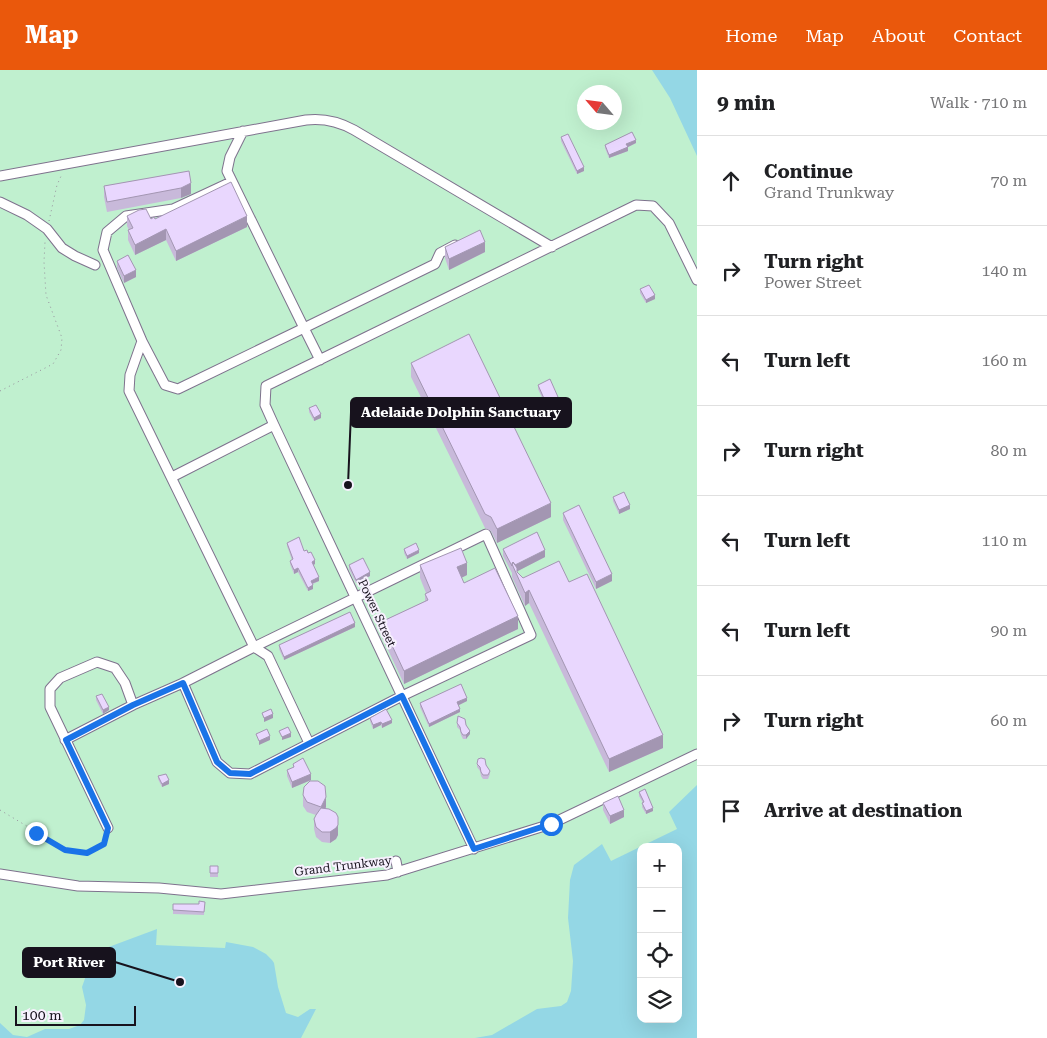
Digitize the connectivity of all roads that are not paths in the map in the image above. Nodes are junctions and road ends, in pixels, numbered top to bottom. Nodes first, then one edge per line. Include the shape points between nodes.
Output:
1 (243, 131) junction
2 (0, 176) edge
3 (231, 182) junction
4 (0, 202) edge
5 (462, 242) edge
6 (552, 247) junction
7 (95, 265) dead end
8 (697, 280) edge
9 (304, 328) junction
10 (142, 341) junction
11 (320, 360) junction
12 (274, 425) junction
13 (172, 477) junction
14 (356, 598) junction
15 (254, 647) junction
16 (183, 683) junction
17 (402, 696) junction
18 (133, 705) junction
19 (66, 740) junction
20 (309, 743) junction
21 (697, 754) edge
22 (108, 828) road end
23 (474, 849) junction
24 (396, 861) dead end
25 (398, 872) junction
26 (0, 874) edge

1 - 2 lane
1 - 3 lane via 230,157 227,171
1 - 6 lane via 315,119 341,123
3 - 9 lane
3 - 10 lane via 173,209 126,216 107,232 104,250
4 - 7 lane via 28,215 47,229 62,248
5 - 9 lane via 440,253 435,264
6 - 8 lane via 636,205 653,206 669,223
6 - 11 lane
9 - 10 lane via 178,389 164,385
9 - 11 lane
10 - 13 lane via 130,375 129,391
11 - 12 lane, Power Street via 266,386 265,405
12 - 13 lane
12 - 14 lane, Power Street
13 - 15 lane
14 - 15 lane
14 - 17 lane, Power Street
14 - 17 lane via 486,534 531,635
15 - 16 lane
15 - 20 lane via 268,656
16 - 18 lane
16 - 20 lane via 217,762 230,773 250,774
17 - 20 lane
17 - 23 lane, Power Street
18 - 19 lane
18 - 19 lane via 115,668 97,662 60,678 50,688 50,707
19 - 22 lane
21 - 23 lane, Grand Trunkway via 551,824
23 - 25 lane, Grand Trunkway via 435,856
24 - 25 lane
25 - 26 lane, Grand Trunkway via 221,894 159,888 78,886

